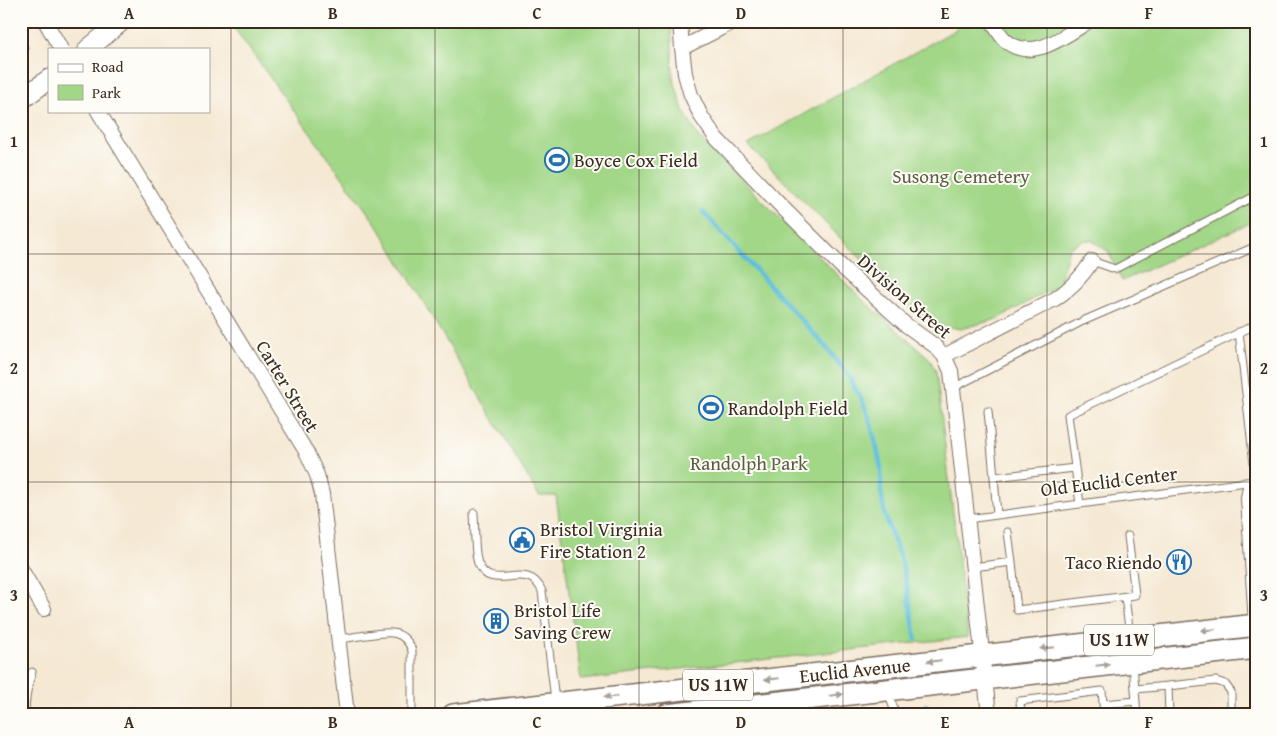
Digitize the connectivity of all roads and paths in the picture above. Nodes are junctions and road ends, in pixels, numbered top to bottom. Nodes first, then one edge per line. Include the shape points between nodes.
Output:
1 (45, 21) edge
2 (122, 21) edge
3 (680, 21) edge
4 (992, 21) edge
5 (1089, 21) edge
6 (730, 22) edge
7 (21, 40) edge
8 (60, 48) edge
9 (89, 48) edge
10 (682, 48) junction
11 (21, 51) edge
12 (48, 80) edge
13 (21, 100) edge
14 (99, 112) edge
15 (1257, 195) edge
16 (1257, 246) edge
17 (1092, 261) joint
18 (1257, 324) edge
19 (1239, 332) junction
20 (944, 356) junction
21 (953, 388) junction
22 (988, 411) dead end
23 (1075, 468) junction
24 (994, 477) junction
25 (1257, 481) edge
26 (1080, 504) junction
27 (474, 513) dead end
28 (997, 515) junction
29 (967, 518) junction
30 (1008, 532) dead end
31 (1128, 536) dead end
32 (1012, 562) junction
33 (973, 567) junction
34 (21, 569) edge
35 (1125, 597) junction
36 (44, 609) dead end
37 (1256, 625) edge
38 (339, 639) junction
39 (1130, 639) junction
40 (1256, 654) edge
41 (982, 655) junction
42 (1133, 662) junction
43 (32, 672) dead end
44 (985, 678) junction
45 (1168, 686) junction
46 (1135, 689) junction
47 (888, 690) junction
48 (1136, 701) junction
49 (1103, 704) junction
50 (556, 709) edge
51 (25, 715) edge
52 (347, 715) edge
53 (412, 715) edge
54 (453, 715) edge
55 (666, 715) edge
56 (896, 715) edge
57 (989, 715) edge
58 (1021, 715) edge
59 (1104, 715) edge
60 (1137, 715) edge
61 (1169, 715) edge
62 (1231, 715) edge

1 - 8 street
2 - 9 street
3 - 10 street, Division Street
4 - 5 street via 1006,41 1029,50 1045,47
6 - 10 street
7 - 11 lane via 24,49
10 - 20 street, Division Street via 691,95 716,138 842,267
12 - 13 street
14 - 38 street, Carter Street via 317,475
15 - 17 lane via 1115,269
16 - 21 lane via 1083,321
17 - 20 street via 1071,288 1055,300
18 - 19 lane
19 - 23 lane via 1068,415
19 - 25 lane
20 - 21 street, Division Street via 951,371
21 - 29 street, Division Street
22 - 24 lane
23 - 24 lane
23 - 26 lane
24 - 28 lane
25 - 26 lane, Old Euclid Center
25 - 37 street via 1250,487 1248,498
26 - 28 lane, Old Euclid Center
27 - 50 lane via 477,561 481,569 496,578 525,575 539,583
28 - 29 lane, Old Euclid Center
29 - 33 street, Division Street
30 - 32 lane
31 - 35 lane via 1135,596
32 - 33 lane
32 - 35 lane via 1017,610
33 - 41 street, Division Street
34 - 36 street
35 - 39 lane
37 -> 39 main road, Euclid Avenue / US 11W
37 - 40 street
38 - 52 street, Carter Street
38 - 53 lane via 387,631 403,637 412,650
39 -> 41 main road, Euclid Avenue / US 11W
40 - 42 main road, Euclid Avenue / US 11W
41 - 44 street, Division Street
41 -> 50 main road, Euclid Avenue / US 11W
44 -> 42 main road, Euclid Avenue / US 11W
42 - 46 lane
43 - 51 lane via 25,698
44 - 47 main road, Euclid Avenue / US 11W
44 - 57 street, Division Street
45 - 46 lane
45 - 61 lane
45 - 62 lane via 1216,680 1225,684 1231,692
46 - 48 lane
55 -> 47 main road, Euclid Avenue / US 11W
47 - 56 lane
48 - 49 lane
48 - 60 lane
49 - 58 lane via 1102,691 1020,701
49 - 59 lane
50 - 54 main road, Euclid Avenue / US 11W

